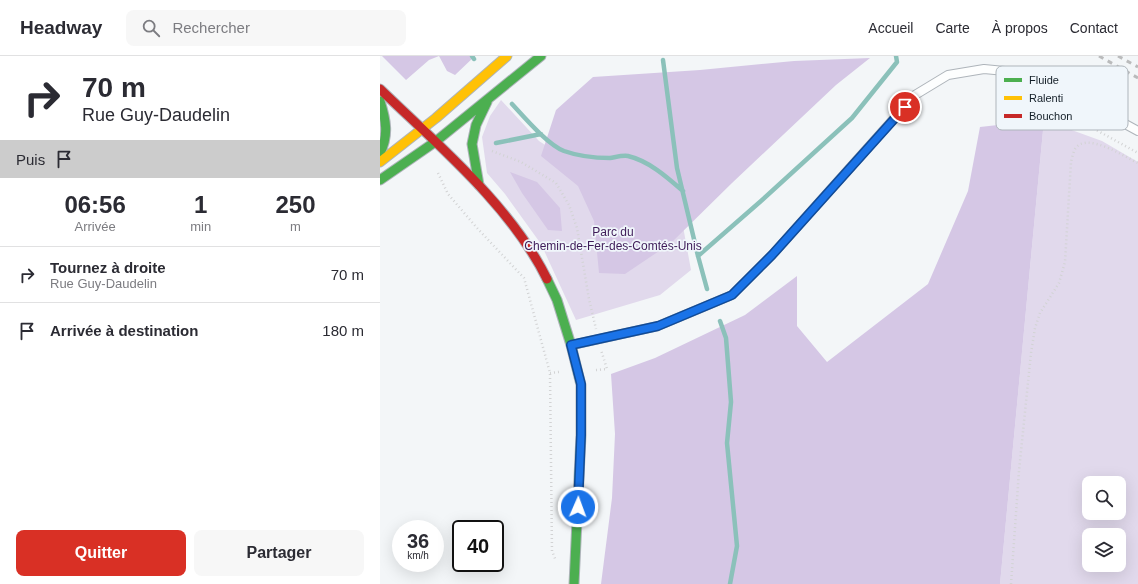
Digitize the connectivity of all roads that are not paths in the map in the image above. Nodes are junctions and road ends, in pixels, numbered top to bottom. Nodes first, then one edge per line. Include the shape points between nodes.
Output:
1 (507, 56) edge
2 (540, 56) edge
3 (996, 70) edge
4 (380, 89) edge
5 (488, 99) junction
6 (380, 101) edge
7 (1128, 126) edge
8 (421, 129) junction
9 (1138, 131) edge
10 (435, 142) junction
11 (380, 153) edge
12 (380, 162) edge
13 (380, 180) edge
14 (479, 185) junction
15 (571, 345) junction
16 (574, 584) edge

1 - 8 street
2 - 5 street
3 - 15 lane via 984,69 948,75 915,96 772,255 732,295 658,326
4 - 8 street
5 - 10 street
5 - 14 street via 476,125 472,144
6 - 11 street via 387,121 385,145
7 - 9 lane
8 - 10 street
8 - 12 street
10 - 13 street
10 - 14 street
14 - 15 street via 498,206 542,269 557,300
15 - 16 street via 581,384

